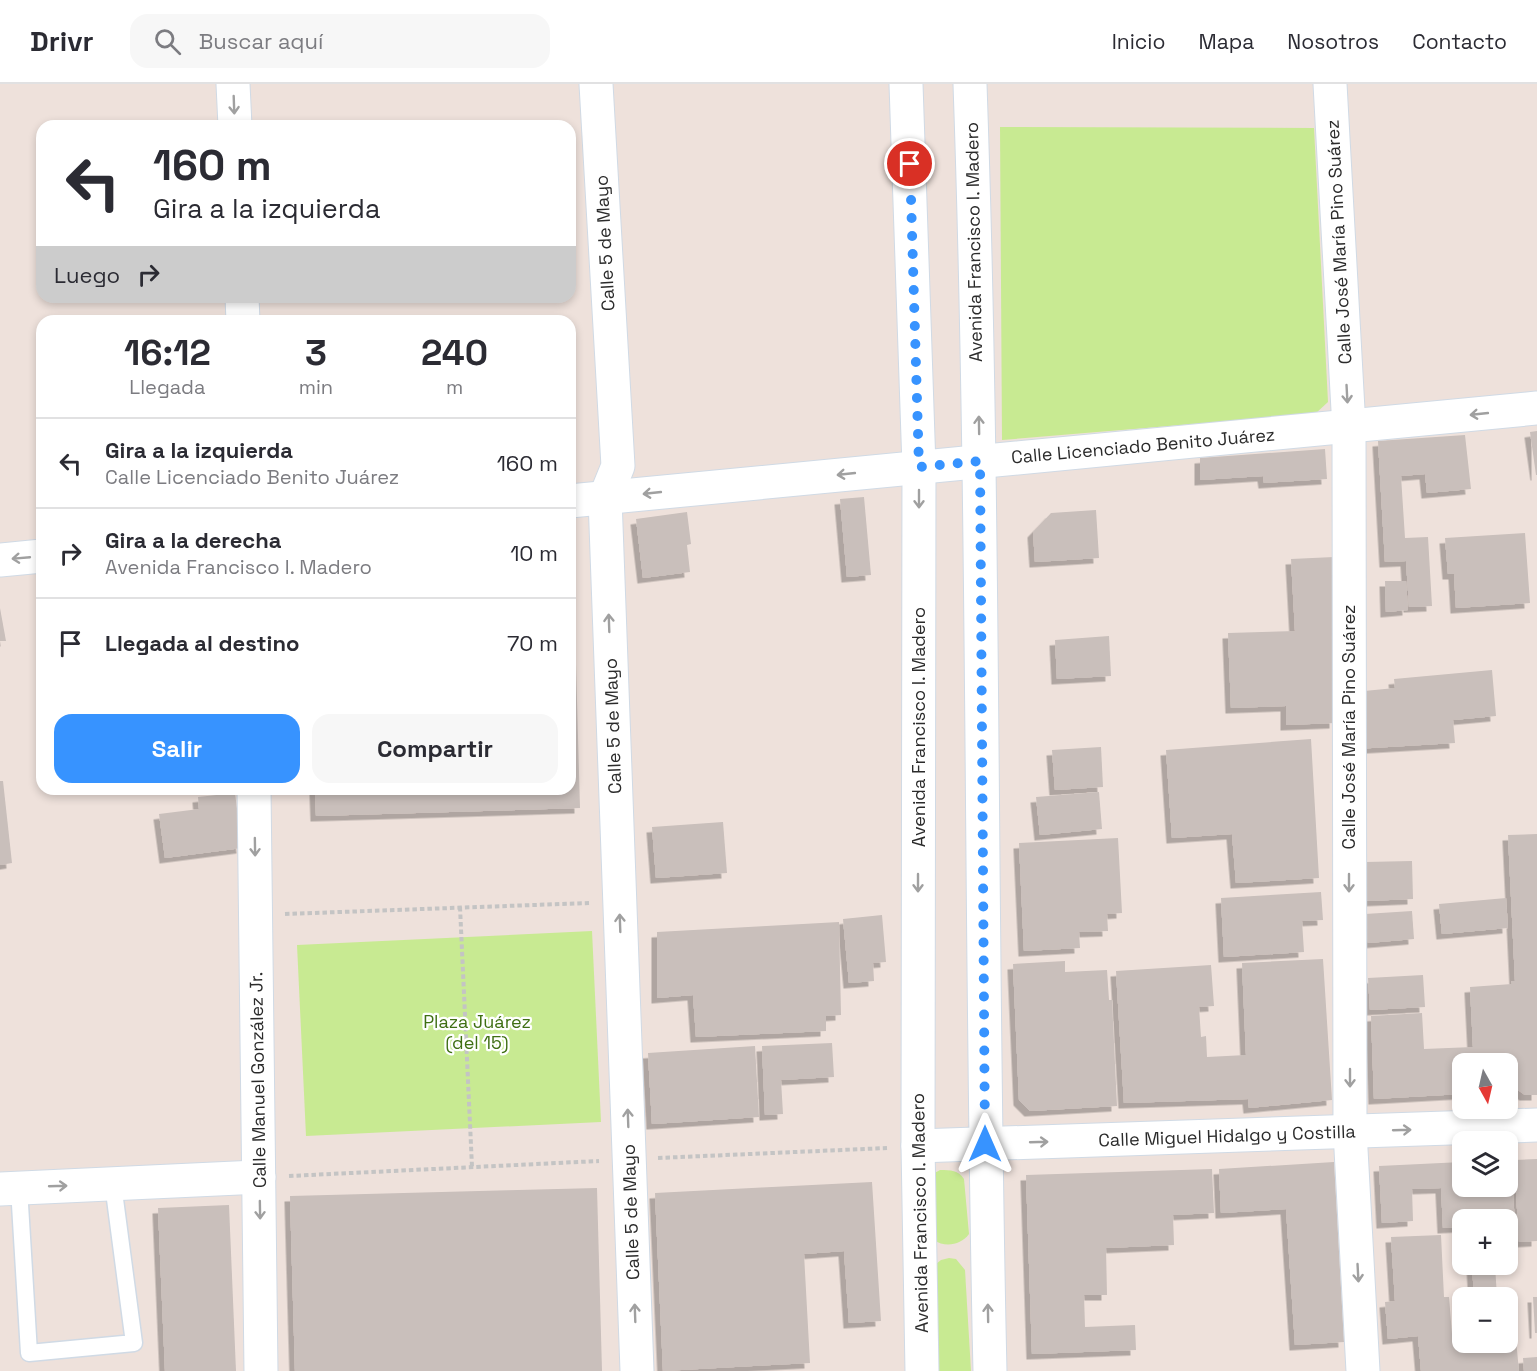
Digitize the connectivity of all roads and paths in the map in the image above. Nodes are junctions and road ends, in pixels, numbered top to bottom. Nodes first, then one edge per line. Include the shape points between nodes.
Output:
1 (233, 84) edge
2 (596, 84) edge
3 (906, 84) edge
4 (970, 84) edge
5 (1330, 84) edge
6 (235, 120) edge
7 (1537, 408) edge
8 (1349, 428) junction
9 (980, 461) junction
10 (919, 467) junction
11 (605, 498) junction
12 (576, 500) edge
13 (36, 557) edge
14 (0, 560) edge
15 (254, 795) edge
16 (620, 902) junction
17 (460, 907) junction
18 (256, 915) junction
19 (1537, 1125) edge
20 (1350, 1131) junction
21 (985, 1144) junction
22 (918, 1146) junction
23 (629, 1160) junction
24 (472, 1167) junction
25 (259, 1177) junction
26 (113, 1184) junction
27 (9, 1188) edge
28 (261, 1371) edge
29 (637, 1371) edge
30 (922, 1371) edge
31 (990, 1371) edge
32 (1364, 1371) edge

1 -> 6 street
2 - 11 street, Calle 5 de Mayo via 618,466
3 - 10 street, Avenida Francisco I. Madero
9 -> 4 street, Avenida Francisco I. Madero
5 -> 8 street, Calle José María Pino Suárez
7 -> 8 street, Calle Licenciado Benito Juárez
8 - 9 street, Calle Licenciado Benito Juárez
8 -> 20 street, Calle José María Pino Suárez
9 - 10 street, Calle Licenciado Benito Juárez
9 - 21 street, Avenida Francisco I. Madero
10 -> 11 street, Calle Licenciado Benito Juárez
10 -> 22 street, Avenida Francisco I. Madero
11 - 12 street, Calle Licenciado Benito Juárez
16 -> 11 street, Calle 5 de Mayo
13 -> 14 street
15 -> 18 street, Calle Manuel González Jr.
16 - 17 path
23 -> 16 street, Calle 5 de Mayo
17 - 18 path
17 - 24 path
18 - 25 street, Calle Manuel González Jr.
20 -> 19 street, Calle Miguel Hidalgo y Costilla
21 -> 20 street, Calle Miguel Hidalgo y Costilla
20 -> 32 street, Calle José María Pino Suárez
21 - 22 street, Calle Miguel Hidalgo y Costilla
31 -> 21 street, Avenida Francisco I. Madero
22 - 23 path
22 - 30 street, Avenida Francisco I. Madero
23 - 24 path
29 -> 23 street, Calle 5 de Mayo
24 - 25 path
25 - 26 street
25 -> 28 street, Calle Manuel González Jr.
27 -> 26 street
26 - 27 lane via 134,1343 29,1353

